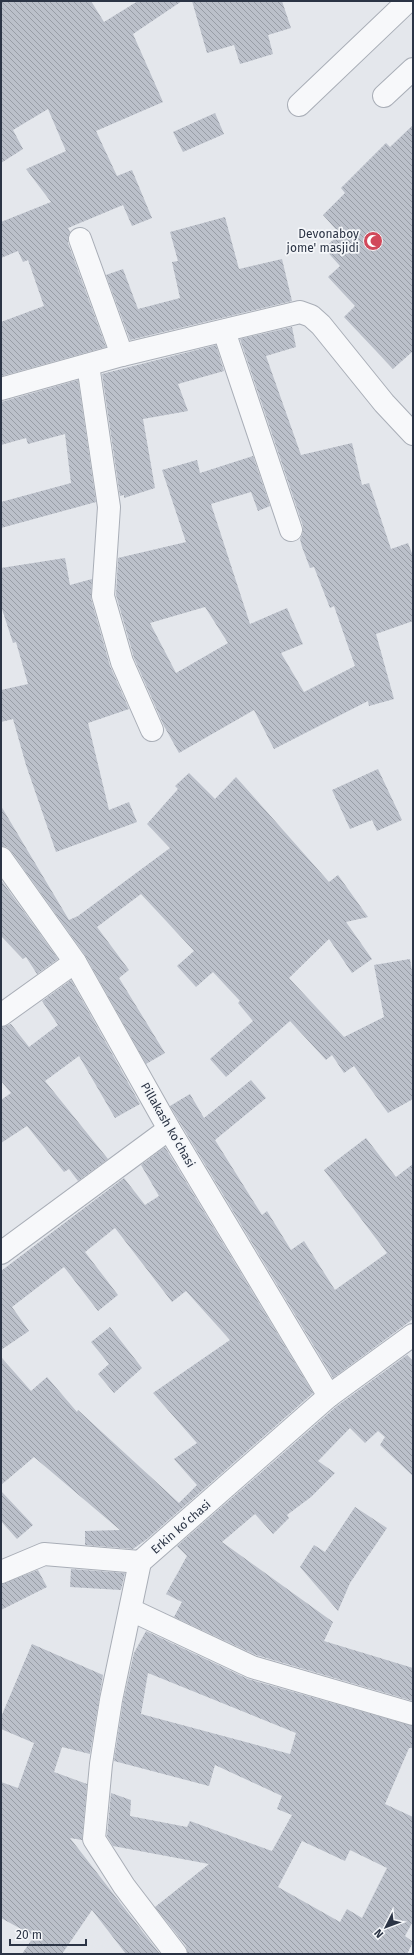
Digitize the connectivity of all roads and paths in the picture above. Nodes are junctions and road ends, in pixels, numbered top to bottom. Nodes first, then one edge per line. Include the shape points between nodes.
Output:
1 (403, 3) edge
2 (413, 69) edge
3 (384, 96) dead end
4 (299, 104) dead end
5 (80, 238) dead end
6 (224, 331) junction
7 (122, 355) junction
8 (88, 365) junction
9 (1, 389) edge
10 (413, 434) edge
11 (291, 530) dead end
12 (152, 730) dead end
13 (1, 858) edge
14 (75, 962) junction
15 (1, 1015) edge
16 (169, 1129) junction
17 (1, 1253) edge
18 (413, 1335) edge
19 (329, 1396) junction
20 (140, 1562) junction
21 (1, 1572) edge
22 (131, 1610) junction
23 (413, 1714) edge
24 (176, 1954) edge

1 - 4 street
2 - 3 street
5 - 7 street
6 - 7 street
6 - 10 street via 300,312 311,316
6 - 11 street
7 - 8 street
8 - 9 street
8 - 12 street via 109,507 103,596 122,662
13 - 14 street, Pillakash koʻchasi
14 - 15 street
14 - 16 street, Pillakash koʻchasi
16 - 17 street
16 - 19 street, Pillakash koʻchasi
18 - 19 street, Erkin koʻchasi
19 - 20 street, Erkin koʻchasi
20 - 21 street, Erkin koʻchasi via 44,1554
20 - 22 street
22 - 23 street via 252,1667
22 - 24 street via 101,1764 94,1839 124,1886

